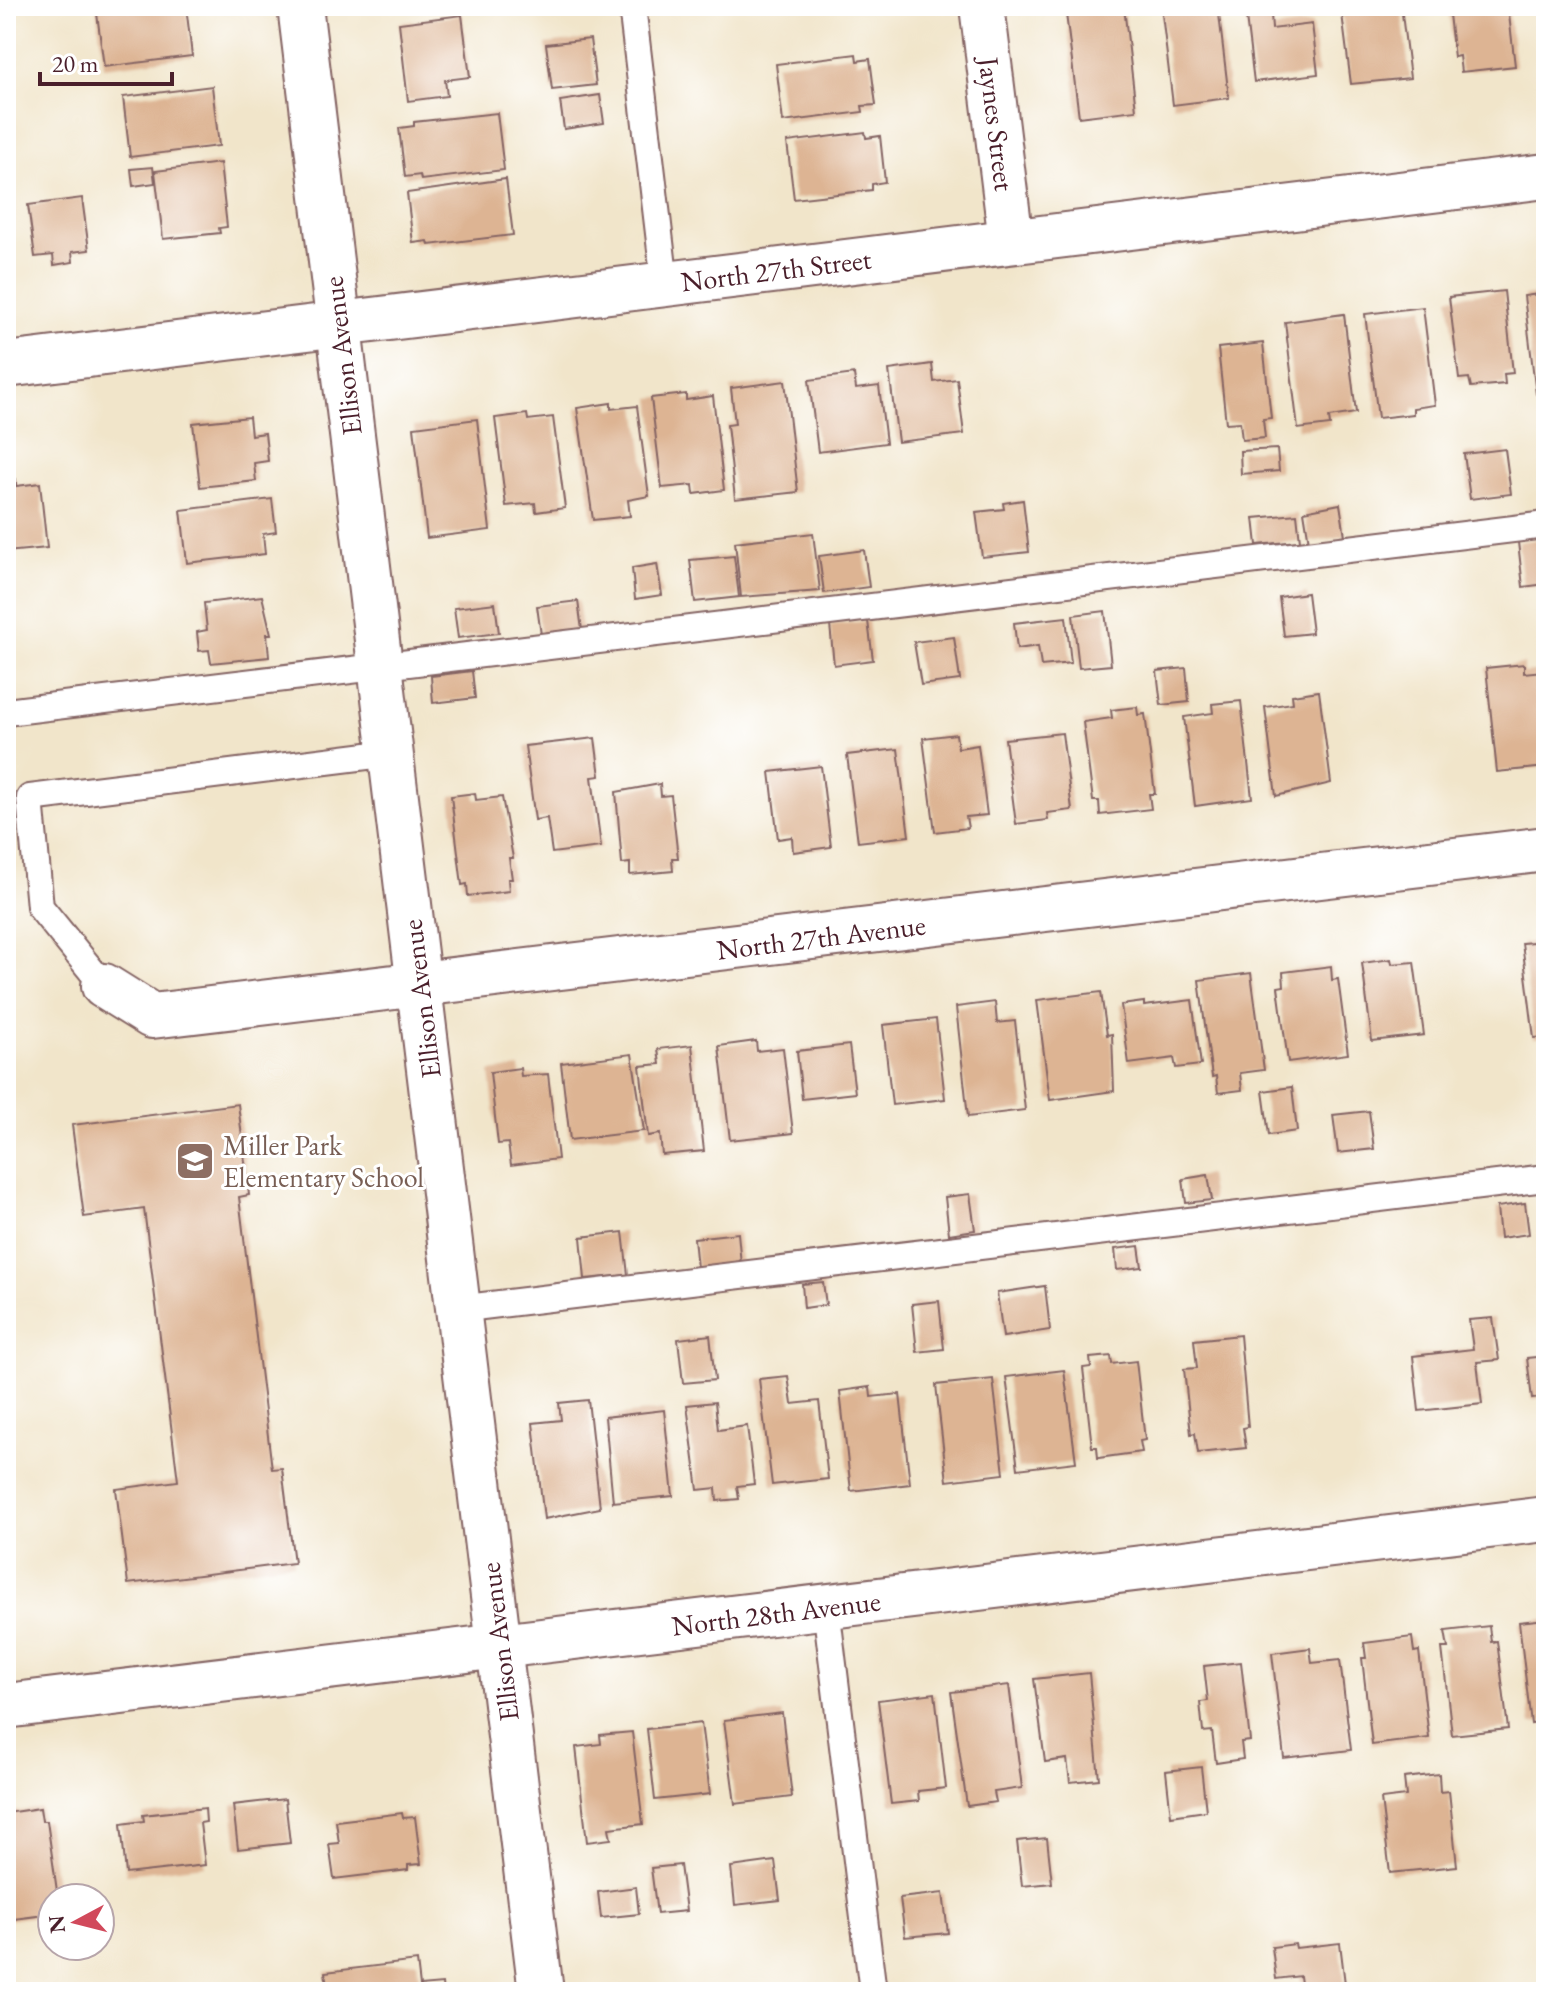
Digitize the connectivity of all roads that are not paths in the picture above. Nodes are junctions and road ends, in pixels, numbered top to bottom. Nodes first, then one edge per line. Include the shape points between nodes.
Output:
1 (300, 6) edge
2 (632, 6) edge
3 (982, 6) edge
4 (1546, 176) edge
5 (1011, 241) junction
6 (665, 284) junction
7 (338, 324) junction
8 (6, 365) edge
9 (1546, 525) edge
10 (380, 665) junction
11 (6, 712) edge
12 (391, 753) junction
13 (1546, 849) edge
14 (104, 986) joint
15 (420, 986) junction
16 (1546, 1178) edge
17 (458, 1309) junction
18 (1546, 1519) edge
19 (826, 1607) junction
20 (499, 1646) junction
21 (6, 1706) edge
22 (541, 1992) edge
23 (873, 1992) edge

1 - 7 street, Ellison Avenue
2 - 6 lane
3 - 5 street, Jaynes Street
4 - 5 street, North 27th Street
5 - 6 street, North 27th Street
6 - 7 street, North 27th Street
7 - 8 street, North 27th Street
7 - 10 street, Ellison Avenue
9 - 10 lane
10 - 11 lane
10 - 12 street, Ellison Avenue
12 - 14 lane via 30,798 40,907
12 - 15 street, Ellison Avenue
13 - 15 street, North 27th Avenue
14 - 15 street, North 27th Avenue via 152,1016
15 - 17 street, Ellison Avenue
16 - 17 lane
17 - 20 street, Ellison Avenue
18 - 19 street, North 28th Avenue
19 - 20 street, North 28th Avenue
19 - 23 lane
20 - 21 street, North 28th Avenue
20 - 22 street, Ellison Avenue

